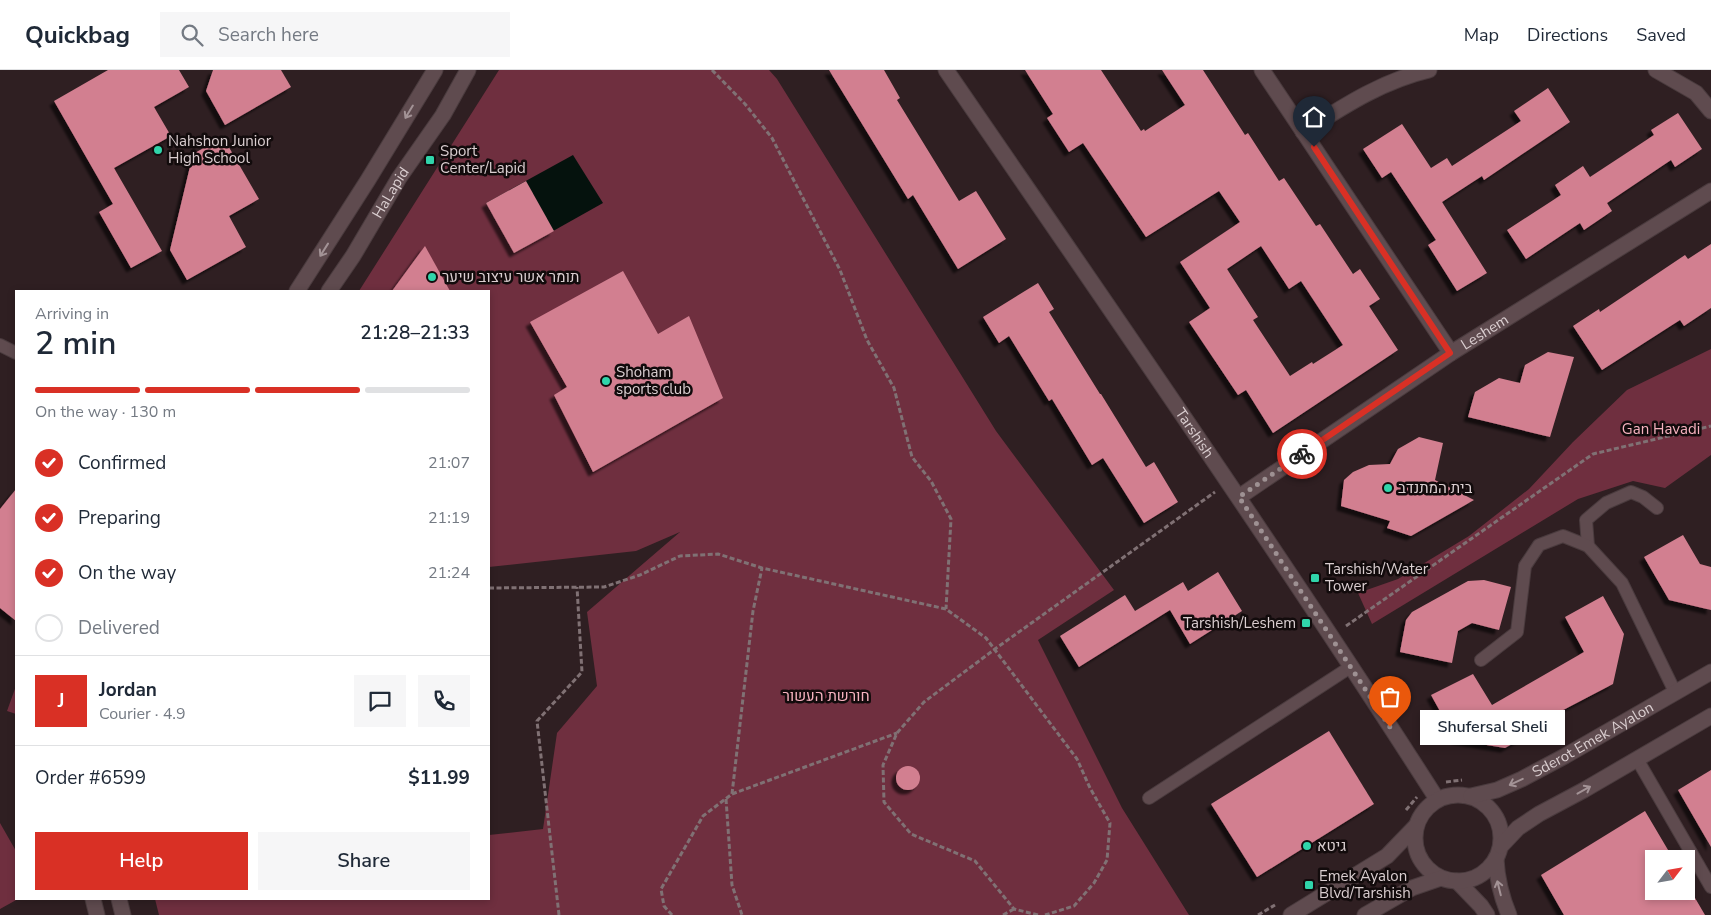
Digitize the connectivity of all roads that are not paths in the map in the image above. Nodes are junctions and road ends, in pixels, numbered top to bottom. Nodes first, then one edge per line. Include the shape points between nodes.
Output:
1 (434, 70) edge
2 (468, 70) edge
3 (946, 70) edge
4 (1262, 70) edge
5 (1429, 70) edge
6 (1656, 70) edge
7 (1711, 111) edge
8 (1304, 132) junction
9 (1711, 191) edge
10 (298, 290) edge
11 (331, 290) edge
12 (0, 345) edge
13 (15, 352) edge
14 (1450, 353) junction
15 (1239, 497) junction
16 (1657, 508) dead end
17 (1588, 546) junction
18 (1481, 660) dead end
19 (1352, 666) junction
20 (1711, 672) edge
21 (1675, 692) junction
22 (1711, 716) edge
23 (1637, 759) junction
24 (1471, 796) junction
25 (1148, 798) dead end
26 (1437, 799) junction
27 (1416, 826) junction
28 (1498, 852) junction
29 (1441, 878) junction
30 (1457, 881) junction
31 (1711, 887) edge
32 (93, 900) edge
33 (119, 900) edge
34 (97, 915) edge
35 (122, 915) edge
36 (1291, 915) edge
37 (1365, 915) edge
38 (1487, 915) edge
39 (1509, 915) edge

1 -> 10 street, HaLapid
2 - 11 street, HaLapid via 443,115 399,178
3 - 15 street, Tarshish
4 - 8 street
5 - 8 street via 1407,75 1357,98
6 - 7 street via 1696,93
8 - 14 street
9 - 14 street, Leshem
12 - 13 lane
14 - 15 street, Leshem
15 - 19 street, Tarshish
16 - 17 lane via 1631,492 1606,503 1586,520
17 - 18 lane via 1563,536 1538,545 1525,566 1517,632
17 - 21 lane via 1622,583
19 - 25 lane
19 - 26 street, Tarshish
20 - 21 street, Sderot Emek Ayalon
21 -> 24 street, Sderot Emek Ayalon via 1522,779 1497,790
22 - 23 street
28 -> 23 street via 1518,828
23 - 31 lane
24 - 26 street via 1456,794
24 - 28 street via 1484,802 1500,824 1502,839
26 - 27 street via 1426,809
27 - 29 street via 1414,836 1419,857 1428,870
27 - 36 street via 1387,856
28 - 30 street via 1490,868 1478,877
39 -> 28 street via 1497,881
29 - 30 street
29 - 37 street via 1412,888
30 - 38 street
32 - 34 street
33 - 35 street

